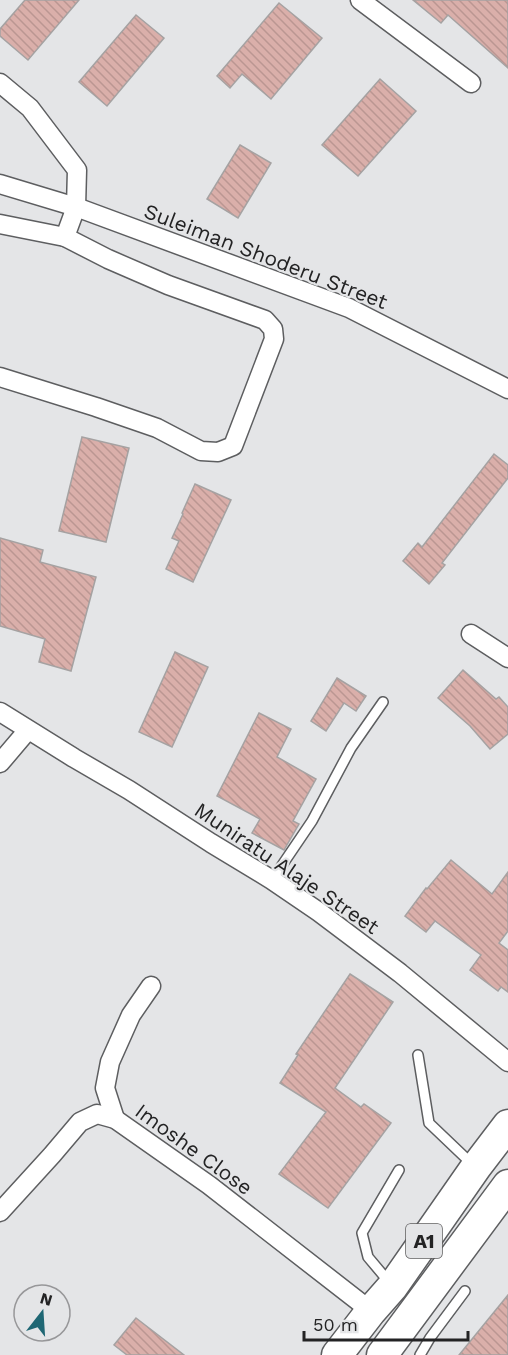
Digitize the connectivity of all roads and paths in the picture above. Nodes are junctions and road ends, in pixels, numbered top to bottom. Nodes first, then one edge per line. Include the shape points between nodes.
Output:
1 (360, 0) edge
2 (0, 83) edge
3 (471, 83) dead end
4 (0, 184) edge
5 (75, 207) junction
6 (0, 224) edge
7 (65, 237) junction
8 (0, 377) edge
9 (508, 389) edge
10 (471, 634) dead end
11 (508, 658) edge
12 (383, 702) dead end
13 (0, 712) edge
14 (28, 730) junction
15 (0, 763) edge
16 (272, 880) junction
17 (151, 986) dead end
18 (418, 1055) dead end
19 (508, 1062) edge
20 (115, 1119) junction
21 (508, 1125) edge
22 (476, 1167) junction
23 (399, 1170) dead end
24 (508, 1185) edge
25 (0, 1212) edge
26 (393, 1286) junction
27 (465, 1291) dead end
28 (371, 1311) junction
29 (337, 1355) edge
30 (382, 1355) edge
31 (420, 1355) edge

1 - 3 street
2 - 5 street via 30,108 77,170
4 - 5 street, Suleiman Shoderu Street
5 - 7 street
5 - 9 street, Suleiman Shoderu Street via 349,308
6 - 7 street
7 - 8 street via 168,285 265,320 273,329 274,339 233,446 218,452 201,451 157,428
10 - 11 street
12 - 16 lane
13 - 14 street, Muniratu Alaje Street
14 - 15 street
14 - 16 street, Muniratu Alaje Street
16 - 19 street, Muniratu Alaje Street via 400,973
17 - 20 street via 131,1015 110,1062 105,1088
18 - 22 lane via 429,1124
20 - 25 street, Imoshe Close via 96,1114 80,1122
20 - 28 street, Imoshe Close via 209,1185
21 - 22 highway, A1
22 - 26 highway, A1
23 - 26 lane via 362,1233 368,1257
24 - 30 highway, A1
26 - 28 highway, A1
27 - 31 lane
28 - 29 highway, A1

